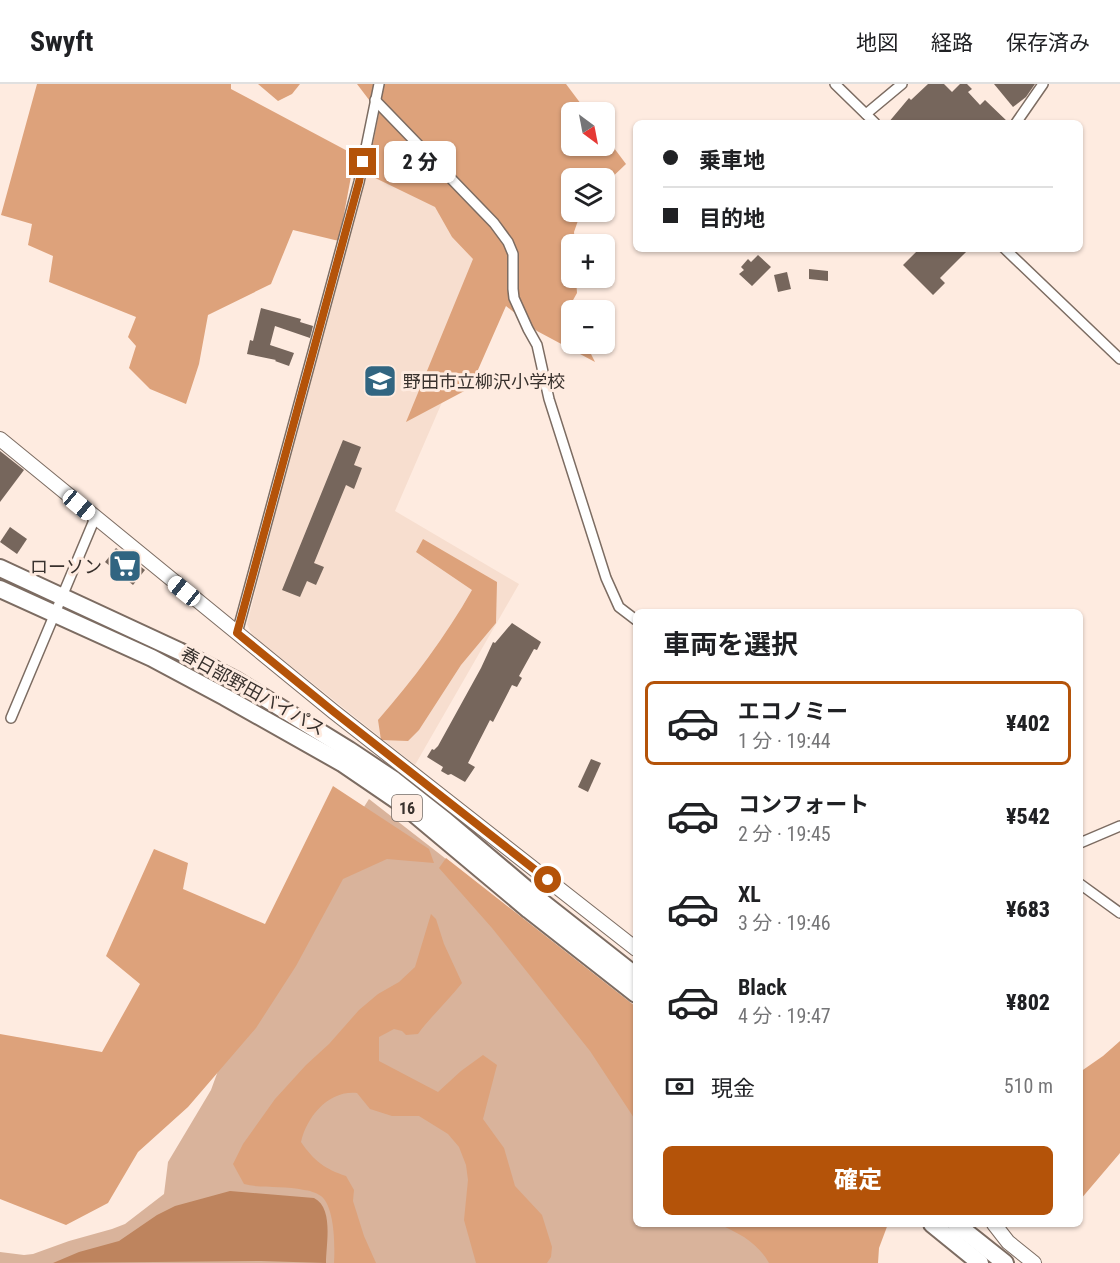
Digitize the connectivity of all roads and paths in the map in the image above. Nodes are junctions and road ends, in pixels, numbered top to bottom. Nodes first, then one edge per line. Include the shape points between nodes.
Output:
1 (379, 84) edge
2 (835, 84) edge
3 (902, 84) edge
4 (1043, 84) edge
5 (375, 100) junction
6 (866, 114) junction
7 (871, 120) edge
8 (1018, 120) edge
9 (1008, 252) edge
10 (1120, 359) edge
11 (0, 439) edge
12 (95, 518) junction
13 (0, 568) edge
14 (0, 589) edge
15 (63, 597) junction
16 (56, 613) junction
17 (633, 618) edge
18 (237, 633) junction
19 (11, 718) dead end
20 (1120, 826) edge
21 (1083, 842) edge
22 (1083, 886) edge
23 (1120, 913) edge
24 (633, 948) edge
25 (633, 974) edge
26 (633, 992) edge
27 (936, 1227) edge
28 (960, 1227) edge
29 (996, 1227) edge
30 (981, 1263) edge
31 (1005, 1263) edge
32 (1034, 1263) edge

1 - 5 street
2 - 6 street
3 - 6 street
4 - 8 street
5 - 17 street via 508,242 513,254 514,298 537,345 549,399 606,578 619,607
5 - 18 street via 359,182
6 - 7 street
9 - 10 street
11 - 12 street
12 - 15 street
12 - 18 street
13 - 15 highway, 春日部野田バイパス / 16
14 - 16 highway, 春日部野田バイパス / 16
15 - 16 street
15 - 25 highway, 春日部野田バイパス / 16 via 237,681 349,750 429,807
16 - 19 street
16 - 26 highway, 春日部野田バイパス / 16 via 204,686 342,763 405,806
18 - 24 street
20 - 21 street
22 - 23 street
27 - 30 highway
28 - 31 highway
29 - 32 street

